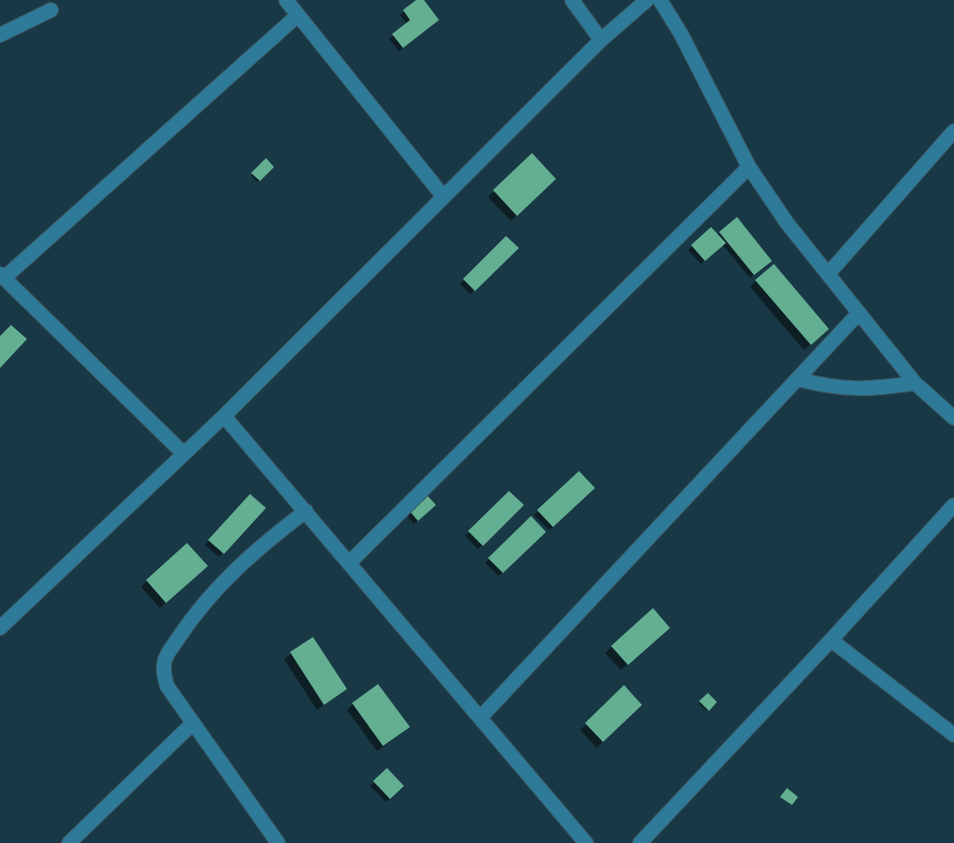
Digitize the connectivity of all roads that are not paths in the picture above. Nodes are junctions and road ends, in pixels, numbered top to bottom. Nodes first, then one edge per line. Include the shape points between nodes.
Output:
1 (286, 0) edge
2 (572, 0) edge
3 (647, 0) edge
4 (660, 0) edge
5 (51, 10) dead end
6 (298, 15) junction
7 (0, 35) edge
8 (602, 40) junction
9 (954, 131) edge
10 (750, 167) junction
11 (443, 196) junction
12 (829, 273) junction
13 (2, 276) edge
14 (858, 314) junction
15 (797, 380) junction
16 (916, 383) junction
17 (951, 410) edge
18 (224, 416) junction
19 (184, 454) junction
20 (954, 505) edge
21 (306, 511) junction
22 (350, 562) junction
23 (0, 628) edge
24 (831, 640) junction
25 (480, 718) junction
26 (193, 723) junction
27 (954, 735) edge
28 (69, 843) edge
29 (278, 843) edge
30 (586, 843) edge
31 (640, 843) edge

1 - 6 street
2 - 8 street
3 - 8 street
4 - 10 street
5 - 7 street
6 - 11 street
6 - 13 street
8 - 11 street
9 - 12 street
10 - 12 street via 787,223
10 - 22 street
11 - 18 street
12 - 14 street
13 - 19 street
14 - 15 street
14 - 16 street
15 - 16 street via 841,388 873,389
15 - 25 street
16 - 17 street
18 - 19 street
18 - 21 street
19 - 23 street
20 - 24 street
21 - 22 street
21 - 26 street via 262,544 219,585 190,620 165,659 167,686
22 - 25 street
24 - 27 street
24 - 31 street
25 - 30 street
26 - 28 street
26 - 29 street

